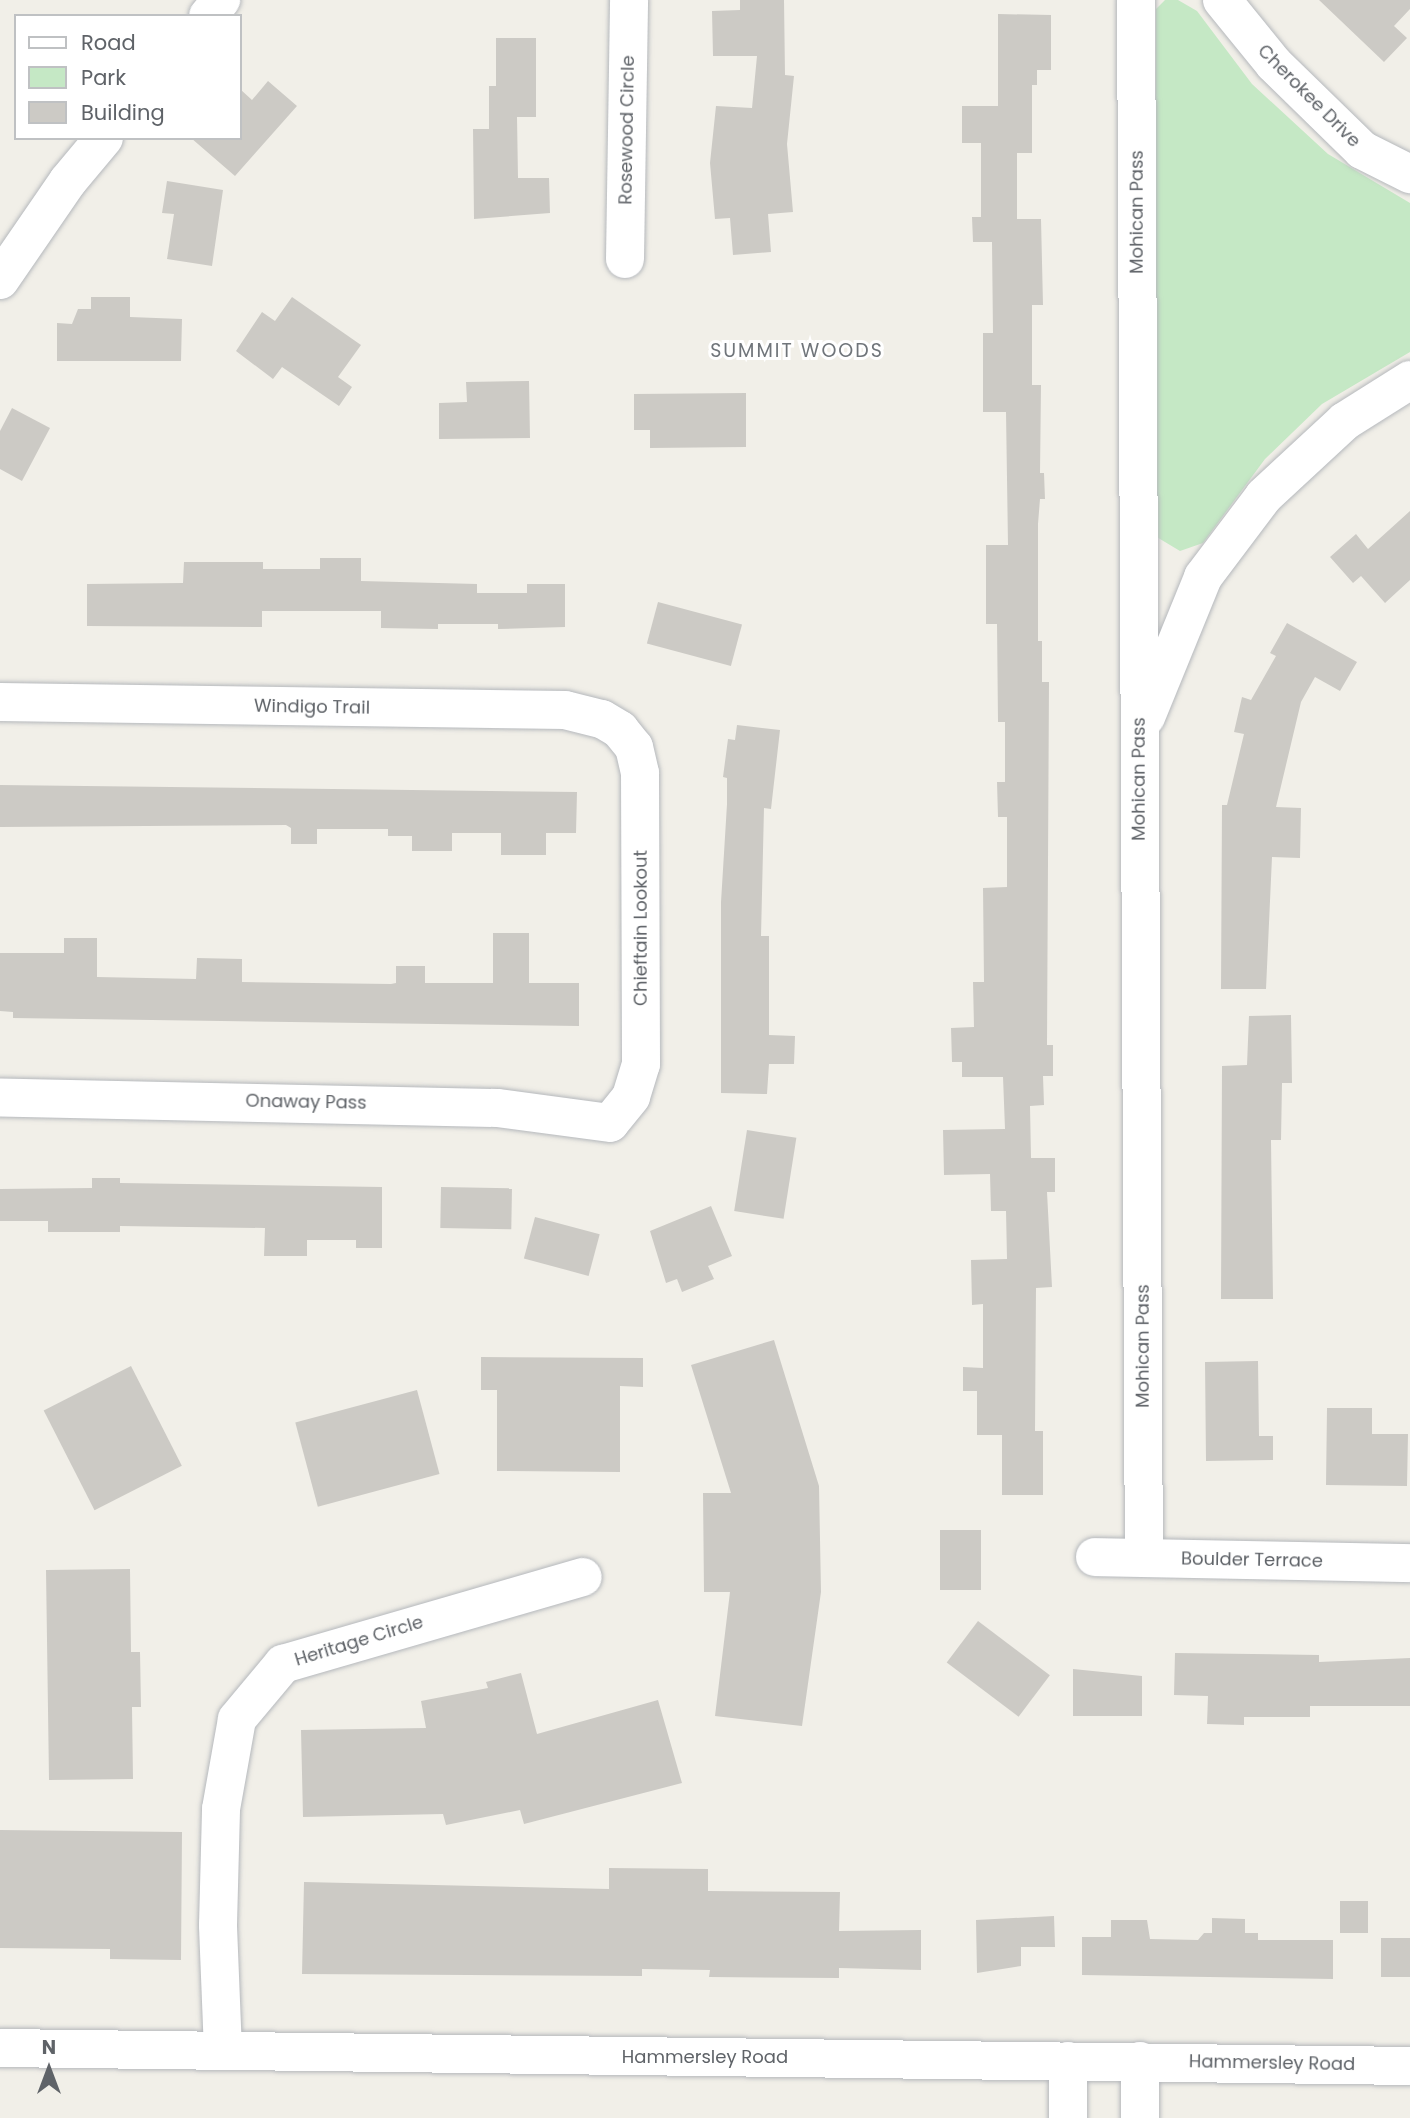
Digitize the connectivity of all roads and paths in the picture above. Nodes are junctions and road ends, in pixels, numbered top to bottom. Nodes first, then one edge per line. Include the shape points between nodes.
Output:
1 (221, 0) edge
2 (629, 0) edge
3 (1136, 0) edge
4 (1222, 0) edge
5 (210, 14) edge
6 (102, 140) edge
7 (1410, 174) edge
8 (625, 259) dead end
9 (0, 280) edge
10 (1410, 380) edge
11 (0, 702) edge
12 (620, 730) joint
13 (1139, 736) junction
14 (0, 1098) edge
15 (610, 1123) joint
16 (1095, 1557) dead end
17 (1144, 1558) junction
18 (1410, 1563) edge
19 (583, 1577) dead end
20 (0, 2049) edge
21 (223, 2051) junction
22 (1068, 2061) junction
23 (1140, 2061) junction
24 (1410, 2066) edge
25 (1068, 2118) edge
26 (1140, 2118) edge

1 - 5 street
2 - 8 street, Rosewood Circle
3 - 13 street, Mohican Pass
4 - 7 street, Cherokee Drive via 1274,64 1362,150
6 - 9 street via 68,181
10 - 13 street via 1345,421 1264,496 1203,577
11 - 12 street, Windigo Trail via 565,710 601,719
12 - 15 street, Chieftain Lookout via 634,747 640,773 641,1064 631,1097
13 - 17 street, Mohican Pass
14 - 15 street, Onaway Pass via 497,1108
16 - 17 street, Boulder Terrace
17 - 18 street, Boulder Terrace
19 - 21 street, Heritage Circle via 283,1664 237,1719 221,1809 218,1925
20 - 21 street, Hammersley Road
21 - 22 street, Hammersley Road
22 - 23 street, Hammersley Road
22 - 25 street
23 - 24 street, Hammersley Road
23 - 26 street

